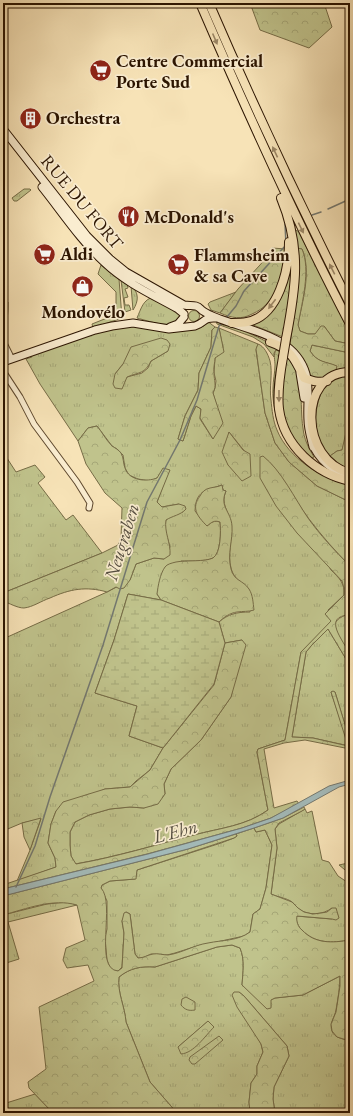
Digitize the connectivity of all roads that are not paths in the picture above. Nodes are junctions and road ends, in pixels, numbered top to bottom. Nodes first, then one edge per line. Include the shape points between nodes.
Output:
1 (200, 3) edge
2 (210, 3) edge
3 (3, 129) edge
4 (3, 136) edge
5 (260, 142) junction
6 (289, 221) junction
7 (350, 304) edge
8 (189, 307) junction
9 (203, 311) junction
10 (184, 316) junction
11 (218, 318) junction
12 (203, 321) junction
13 (229, 322) junction
14 (350, 324) edge
15 (192, 326) junction
16 (95, 330) junction
17 (3, 341) edge
18 (270, 342) junction
19 (12, 359) junction
20 (3, 362) edge
21 (3, 370) edge
22 (350, 372) edge
23 (307, 379) junction
24 (327, 381) junction
25 (313, 447) junction
26 (350, 473) edge
27 (350, 477) edge
28 (350, 481) edge
29 (89, 508) dead end

1 -> 5 highway
7 -> 2 highway via 266,133
3 - 8 main road, RUE DU FORT via 87,236 110,259 126,272
4 - 10 main road, RUE DU FORT via 50,198 105,263 122,277 178,309
5 - 6 highway via 261,153
5 -> 14 highway
6 -> 13 highway via 287,263 277,298 261,317 247,322
6 -> 28 highway, bridge via 295,255 295,282 279,384 279,409 290,438 303,456 330,476
8 - 9 main road, RUE DU FORT via 199,307
8 - 10 main road
9 - 11 main road, RUE DU FORT
9 - 12 main road
10 - 15 main road, RUE DU FORT via 187,323
10 - 16 main road via 172,327 130,319
11 - 12 main road
11 - 13 main road, RUE DU FORT
12 - 15 main road
13 - 18 main road, RUE DU FORT
13 - 23 main road, RUE DU FORT via 284,343 301,362
15 - 16 main road via 169,329 127,324
16 - 19 main road
17 - 19 street
18 - 23 highway via 281,345 292,355 300,366 304,378
18 - 25 main road, RUE DU FORT via 286,352 299,371 306,427
19 - 20 main road
21 - 29 street via 34,424 77,482 90,503
22 - 24 highway via 340,373
23 - 24 highway via 314,382
23 - 25 main road, RUE DU FORT via 308,426
24 - 26 highway via 319,389 313,402 312,431 326,458 335,466
25 - 27 main road, RUE DU FORT via 331,468

